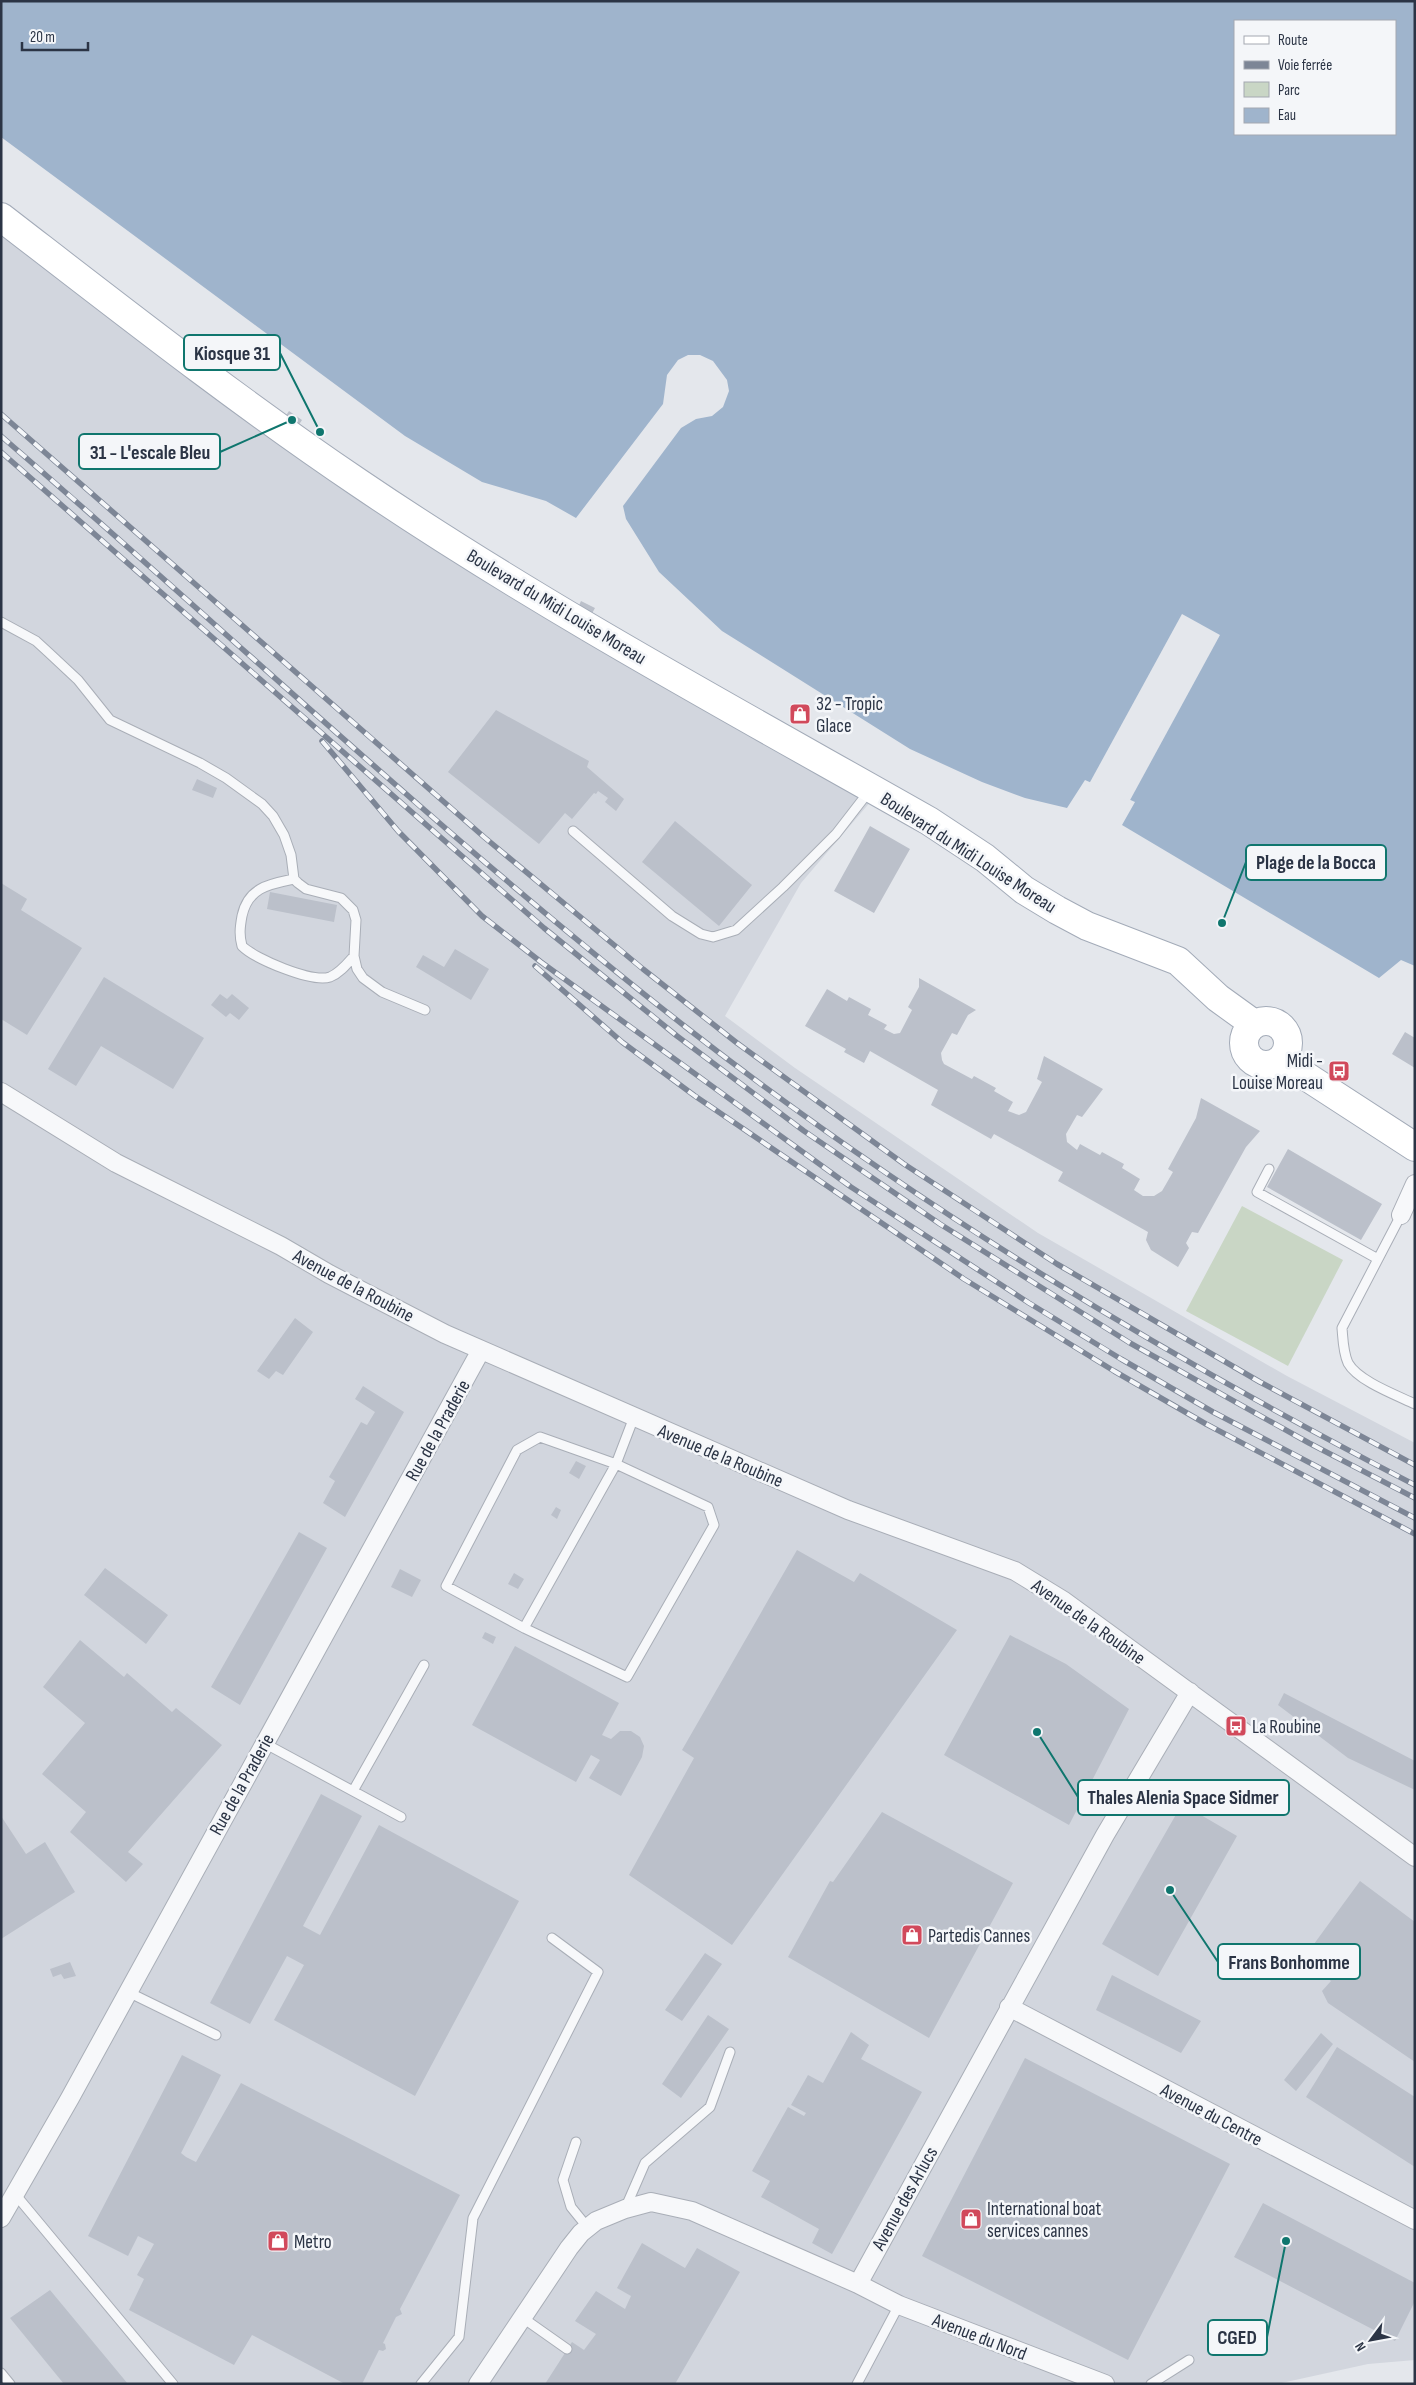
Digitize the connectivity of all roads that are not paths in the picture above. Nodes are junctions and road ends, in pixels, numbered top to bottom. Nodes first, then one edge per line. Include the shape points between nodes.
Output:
1 (1, 217) edge
2 (1, 622) edge
3 (872, 788) junction
4 (573, 830) dead end
5 (294, 879) junction
6 (354, 956) junction
7 (425, 1010) dead end
8 (1249, 1031) junction
9 (1285, 1052) junction
10 (1, 1092) edge
11 (1415, 1136) edge
12 (1415, 1147) edge
13 (1269, 1168) dead end
14 (1415, 1184) edge
15 (1408, 1212) edge
16 (1378, 1259) junction
17 (481, 1350) junction
18 (1415, 1404) edge
19 (634, 1417) junction
20 (616, 1464) junction
21 (524, 1628) junction
22 (424, 1665) dead end
23 (1190, 1692) junction
24 (264, 1742) junction
25 (353, 1791) junction
26 (401, 1817) dead end
27 (1415, 1857) edge
28 (552, 1938) dead end
29 (128, 1992) junction
30 (1009, 2008) junction
31 (216, 2035) dead end
32 (730, 2052) dead end
33 (576, 2142) dead end
34 (15, 2194) junction
35 (625, 2209) junction
36 (1, 2218) edge
37 (1415, 2220) edge
38 (588, 2228) junction
39 (858, 2284) junction
40 (899, 2305) junction
41 (523, 2318) junction
42 (568, 2349) dead end
43 (1188, 2360) dead end
44 (1, 2373) edge
45 (10, 2384) edge
46 (173, 2384) edge
47 (421, 2384) edge
48 (478, 2384) edge
49 (858, 2384) edge
50 (1105, 2384) edge
51 (1151, 2384) edge

1 - 3 main road, Boulevard du Midi Louise Moreau via 192,364 359,483 561,610
2 - 5 lane via 36,641 78,680 110,720 200,763 262,804 284,835
3 - 4 lane via 836,834 783,887 736,930 713,937 701,934 672,916
3 - 8 main road, Boulevard du Midi Louise Moreau via 961,842 1024,890 1057,910 1087,926 1142,947 1168,975 1238,1030
5 - 6 lane via 306,889 348,902 356,920
5 - 6 lane via 269,884 251,894 239,929 242,946 256,957 321,978 338,972
6 - 7 lane via 357,969 371,986
8 - 9 main road via 1261,1021 1277,1024 1283,1029
8 - 9 main road, Boulevard du Midi Louise Moreau via 1244,1049 1252,1062 1267,1066
9 - 11 main road via 1295,1054
9 - 12 main road
10 - 17 street, Avenue de la Roubine via 116,1163
13 - 16 lane via 1257,1192
14 - 15 street
15 - 16 lane
16 - 18 lane via 1342,1328 1343,1346 1348,1362 1357,1374
17 - 19 street, Avenue de la Roubine
17 - 24 street, Rue de la Praderie
19 - 20 lane
19 - 23 street, Avenue de la Roubine via 848,1510 1015,1571 1064,1601
20 - 21 lane
20 - 21 lane via 540,1437 517,1450 446,1586
20 - 21 lane via 708,1508 714,1525 627,1677
22 - 25 lane
23 - 27 street, Avenue de la Roubine
23 - 30 street, Avenue des Arlucs via 1105,1835
24 - 25 lane
24 - 29 street, Rue de la Praderie
25 - 26 lane
28 - 47 lane via 598,1972 473,2218 459,2337
29 - 31 lane
29 - 34 street, Rue de la Praderie
30 - 37 street, Avenue du Centre
30 - 39 street, Avenue des Arlucs
32 - 35 lane via 710,2107 645,2163
33 - 38 lane via 563,2180 571,2207
34 - 36 street, Rue de la Praderie
34 - 46 lane
35 - 38 street via 596,2221
35 - 39 street via 651,2202 692,2211
38 - 41 street via 569,2248
39 - 40 street, Avenue du Nord
40 - 49 lane
40 - 50 street, Avenue du Nord
41 - 42 lane
41 - 48 street
43 - 51 lane
44 - 45 lane

